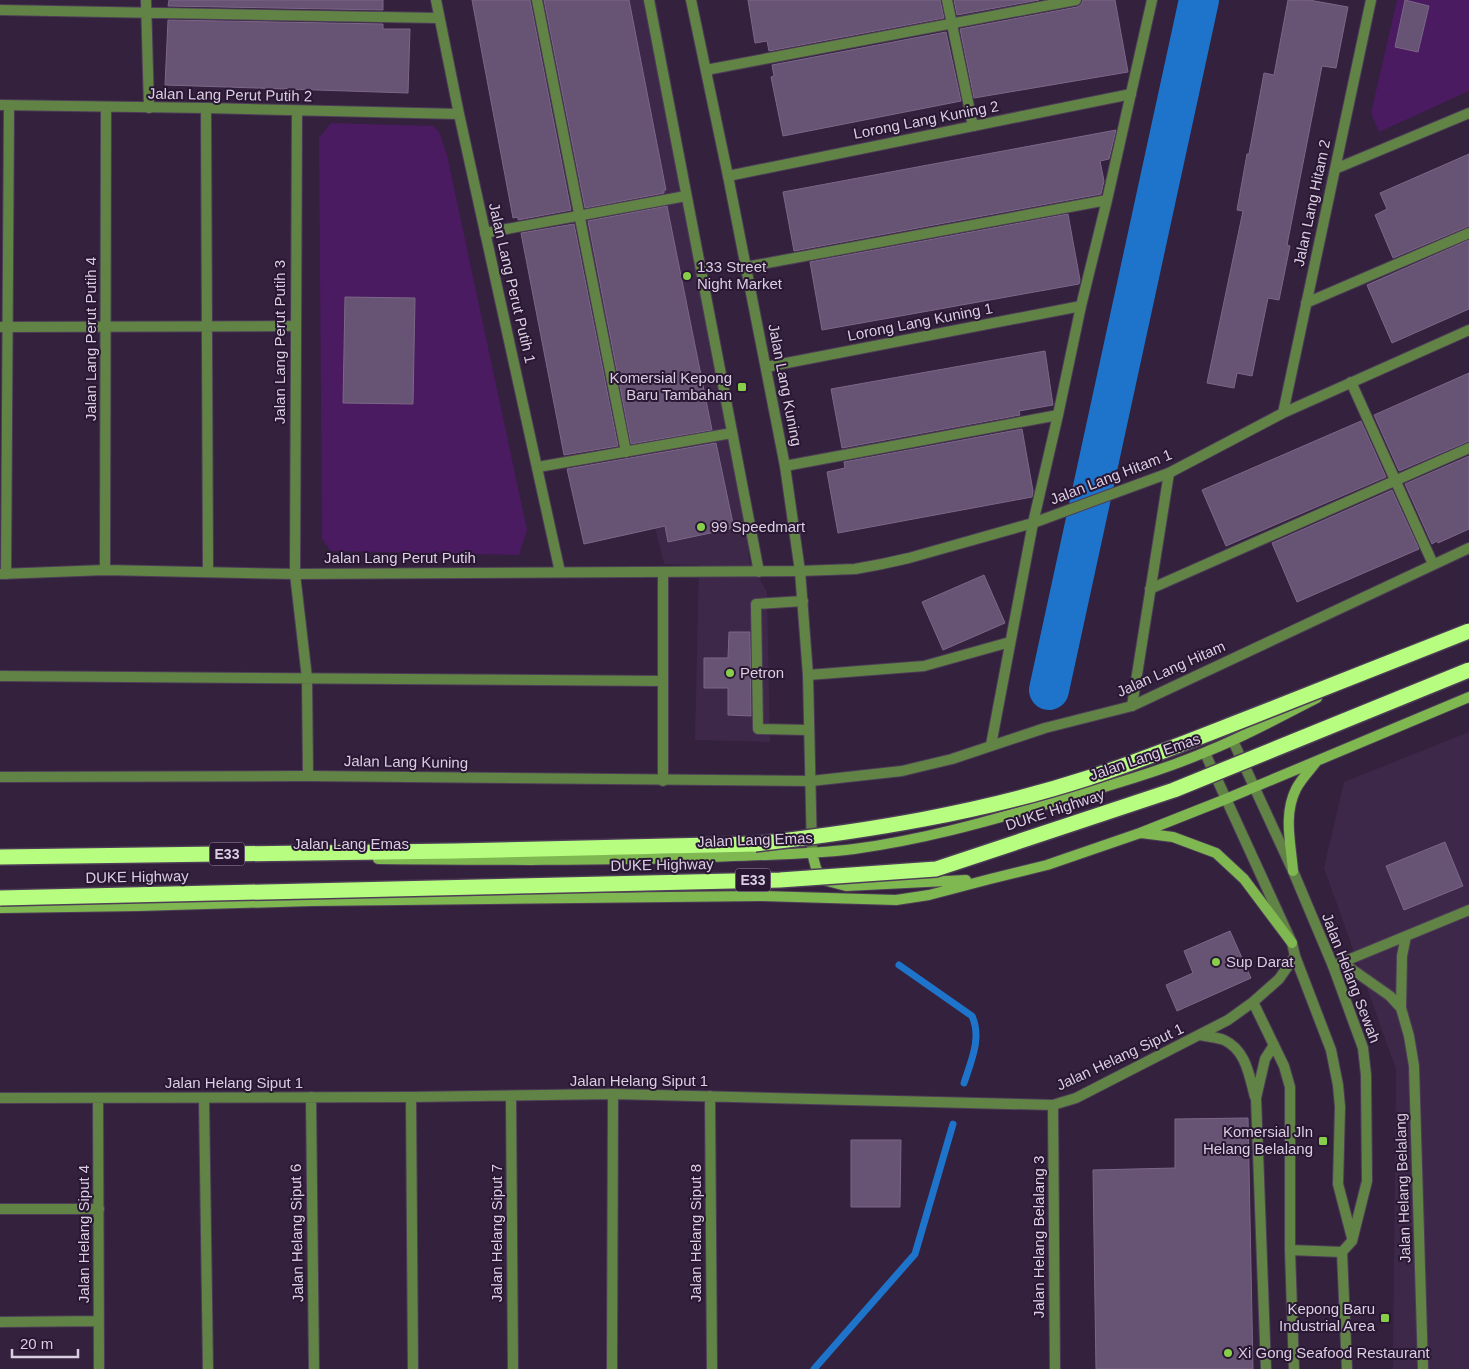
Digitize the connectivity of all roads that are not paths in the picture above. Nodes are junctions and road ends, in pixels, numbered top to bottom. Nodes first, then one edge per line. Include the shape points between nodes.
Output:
1 (146, 0) edge
2 (436, 0) edge
3 (537, 0) edge
4 (649, 0) edge
5 (691, 0) edge
6 (947, 0) edge
7 (1076, 0) edge
8 (1152, 0) edge
9 (1371, 0) edge
10 (0, 10) edge
11 (146, 12) junction
12 (439, 18) junction
13 (952, 24) junction
14 (706, 70) junction
15 (1131, 94) junction
16 (5, 105) edge
17 (106, 108) junction
18 (149, 108) junction
19 (206, 108) junction
20 (297, 111) junction
21 (1469, 113) edge
22 (459, 114) junction
23 (973, 126) junction
24 (1335, 169) junction
25 (728, 176) junction
26 (686, 196) junction
27 (1107, 200) junction
28 (579, 216) junction
29 (485, 232) junction
30 (1469, 233) edge
31 (746, 267) junction
32 (1306, 303) junction
33 (1080, 306) junction
34 (3, 326) edge
35 (295, 326) junction
36 (106, 327) junction
37 (207, 327) junction
38 (1469, 330) edge
39 (766, 367) junction
40 (1351, 382) junction
41 (1283, 412) junction
42 (1058, 414) junction
43 (732, 434) junction
44 (1469, 448) edge
45 (626, 452) junction
46 (785, 466) junction
47 (538, 467) junction
48 (1169, 473) junction
49 (1395, 481) junction
50 (1033, 523) junction
51 (1469, 548) edge
52 (1433, 564) junction
53 (105, 570) junction
54 (800, 571) junction
55 (208, 572) junction
56 (560, 572) junction
57 (663, 572) junction
58 (759, 572) junction
59 (3, 574) edge
60 (295, 574) junction
61 (1150, 589) junction
62 (803, 601) junction
63 (1469, 630) edge
64 (1010, 642) junction
65 (1469, 670) edge
66 (808, 675) junction
67 (0, 676) edge
68 (307, 678) junction
69 (663, 681) junction
70 (1469, 696) edge
71 (1132, 706) junction
72 (809, 730) junction
73 (1233, 741) junction
74 (991, 745) junction
75 (1205, 753) junction
76 (1318, 760) junction
77 (308, 776) junction
78 (0, 777) edge
79 (664, 780) junction
80 (811, 781) junction
81 (1254, 787) junction
82 (1226, 799) junction
83 (1140, 833) junction
84 (812, 853) junction
85 (0, 857) edge
86 (1293, 871) junction
87 (990, 879) junction
88 (0, 898) edge
89 (0, 908) edge
90 (1469, 910) edge
91 (1406, 936) junction
92 (1292, 943) junction
93 (1295, 956) junction
94 (1338, 964) junction
95 (1253, 1002) junction
96 (1401, 1008) junction
97 (1200, 1036) junction
98 (1274, 1045) junction
99 (613, 1094) junction
100 (710, 1096) junction
101 (311, 1097) junction
102 (411, 1097) junction
103 (511, 1097) junction
104 (0, 1098) edge
105 (204, 1098) junction
106 (1256, 1098) junction
107 (98, 1099) junction
108 (1053, 1104) junction
109 (0, 1209) edge
110 (99, 1209) junction
111 (1352, 1241) junction
112 (1290, 1250) junction
113 (1342, 1252) junction
114 (99, 1321) junction
115 (0, 1322) edge
116 (99, 1369) edge
117 (208, 1369) edge
118 (314, 1369) edge
119 (414, 1369) edge
120 (513, 1369) edge
121 (612, 1369) edge
122 (712, 1369) edge
123 (1055, 1369) edge
124 (1266, 1369) edge
125 (1294, 1369) edge
126 (1347, 1369) edge
127 (1423, 1369) edge

1 - 11 street
2 - 12 street, Jalan Lang Perut Putih 1
3 - 28 street
4 - 26 street
5 - 14 street, Jalan Lang Kuning
6 - 13 street
7 - 13 street
8 - 15 street
9 - 24 street, Jalan Lang Hitam 2
10 - 11 street
11 - 12 street
11 - 18 street
12 - 22 street, Jalan Lang Perut Putih 1
13 - 14 street
13 - 23 street
14 - 25 street, Jalan Lang Kuning
15 - 23 street, Lorong Lang Kuning 2
15 - 27 street
16 - 17 street, Jalan Lang Perut Putih 2
16 - 34 street
17 - 18 street, Jalan Lang Perut Putih 2
17 - 36 street, Jalan Lang Perut Putih 4
18 - 19 street, Jalan Lang Perut Putih 2
19 - 20 street, Jalan Lang Perut Putih 2
19 - 37 street
20 - 22 street, Jalan Lang Perut Putih 2
20 - 35 street, Jalan Lang Perut Putih 3
21 - 24 street
22 - 29 street, Jalan Lang Perut Putih 1
23 - 25 street, Lorong Lang Kuning 2
24 - 32 street, Jalan Lang Hitam 2
25 - 31 street, Jalan Lang Kuning
26 - 28 street
26 - 43 street
27 - 31 street
27 - 33 street
28 - 29 street
28 - 45 street
29 - 47 street, Jalan Lang Perut Putih 1
30 - 32 street
31 - 39 street, Jalan Lang Kuning
32 - 41 street, Jalan Lang Hitam 2
33 - 39 street, Lorong Lang Kuning 1
33 - 42 street
34 - 36 street
34 - 59 street
35 - 37 street
35 - 60 street, Jalan Lang Perut Putih 3
36 - 37 street
36 - 53 street, Jalan Lang Perut Putih 4
37 - 55 street
38 - 40 street, Jalan Lang Hitam 1
39 - 46 street, Jalan Lang Kuning
40 - 41 street, Jalan Lang Hitam 1
40 - 49 street
41 - 48 street, Jalan Lang Hitam 1
42 - 46 street
42 - 50 street
43 - 45 street
43 - 58 street
44 - 49 street
45 - 47 street
46 - 54 street, Jalan Lang Kuning
47 - 56 street, Jalan Lang Perut Putih 1
48 - 50 street, Jalan Lang Hitam 1
48 - 61 street
49 - 52 street
49 - 61 street
50 - 54 street, Jalan Lang Hitam 1 via 882,564 855,569
50 - 64 street
51 - 52 street, Jalan Lang Hitam
52 - 71 street, Jalan Lang Hitam
53 - 55 street, Jalan Lang Perut Putih
53 - 59 street, Jalan Lang Perut Putih
54 - 58 street, Jalan Lang Perut Putih
54 - 62 street, Jalan Lang Kuning
55 - 60 street, Jalan Lang Perut Putih
56 - 57 street, Jalan Lang Perut Putih
56 - 60 street, Jalan Lang Perut Putih
57 - 58 street, Jalan Lang Perut Putih
57 - 69 street
60 - 68 street, Jalan Lang Perut Putih 3
61 - 71 street
62 - 66 street, Jalan Lang Kuning
62 - 72 street via 756,604 758,729
63 - 73 main road, Jalan Lang Emas via 1338,687
63 - 85 highway, DUKE Highway / E33, bridge via 1088,778 1002,803 837,834 755,844
64 - 66 street via 924,666
64 - 74 street
65 - 88 highway, DUKE Highway / E33, bridge via 1174,790 936,869 780,880
66 - 72 street, Jalan Lang Kuning
67 - 68 street
68 - 69 street
68 - 77 street, Jalan Lang Perut Putih 3
69 - 79 street
70 - 76 main road
71 - 74 street, Jalan Lang Hitam
72 - 80 street, Jalan Lang Kuning
73 - 75 main road, Jalan Lang Emas
73 - 81 street, Jalan Helang Sewah
74 - 80 street, Jalan Lang Hitam via 952,759 902,771
75 - 82 street
75 - 84 main road, Jalan Lang Emas via 1097,790 945,833
76 - 81 main road
76 - 86 main road via 1290,803
77 - 78 street, Jalan Lang Kuning
77 - 79 street, Jalan Lang Kuning
79 - 80 street, Jalan Lang Kuning
80 - 84 street, Jalan Lang Kuning
81 - 82 main road
81 - 86 street, Jalan Helang Sewah
82 - 83 main road
82 - 92 street
83 - 87 main road via 1047,866
83 - 92 main road via 1174,837 1216,853 1244,879
84 - 85 main road, Jalan Lang Emas via 596,860
84 - 87 main road via 823,880 846,886
86 - 94 street, Jalan Helang Sewah
87 - 89 main road via 896,900 740,896
90 - 91 street
91 - 94 street
91 - 96 street, Jalan Helang Belalang via 1402,956
92 - 93 street
93 - 95 street, Jalan Helang Siput 1 via 1279,979
93 - 111 street via 1331,1050 1338,1084 1338,1184
94 - 96 street, Jalan Helang Belalang via 1390,996
94 - 111 street, Jalan Helang Sewah via 1363,1048 1366,1075 1367,1181
95 - 97 street, Jalan Helang Siput 1
95 - 98 street
96 - 127 street, Jalan Helang Belalang via 1410,1036 1414,1066
97 - 106 street via 1222,1039 1234,1046 1243,1056
97 - 108 street, Jalan Helang Siput 1 via 1076,1098
98 - 106 street via 1265,1059
98 - 112 street via 1290,1087
99 - 100 street, Jalan Helang Siput 1
99 - 103 street, Jalan Helang Siput 1
99 - 121 street
100 - 108 street, Jalan Helang Siput 1
100 - 122 street, Jalan Helang Siput 8
101 - 102 street, Jalan Helang Siput 1
101 - 105 street, Jalan Helang Siput 1
101 - 118 street, Jalan Helang Siput 6
102 - 103 street, Jalan Helang Siput 1
102 - 119 street
103 - 120 street, Jalan Helang Siput 7
104 - 107 street, Jalan Helang Siput 1
105 - 107 street, Jalan Helang Siput 1
105 - 117 street
106 - 124 street
107 - 110 street, Jalan Helang Siput 4
108 - 123 street, Jalan Helang Belalang 3
109 - 110 street
110 - 114 street, Jalan Helang Siput 4
111 - 113 street, Jalan Helang Sewah
112 - 113 street
112 - 125 street
113 - 126 street
114 - 115 street
114 - 116 street, Jalan Helang Siput 4

